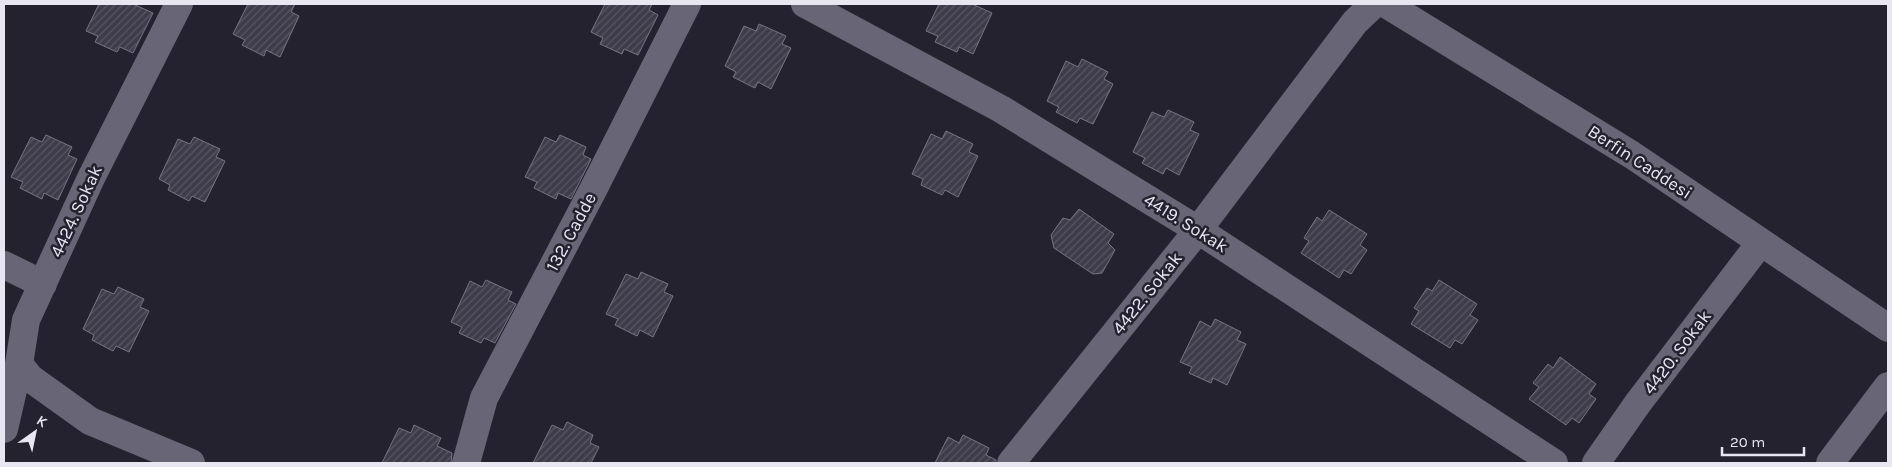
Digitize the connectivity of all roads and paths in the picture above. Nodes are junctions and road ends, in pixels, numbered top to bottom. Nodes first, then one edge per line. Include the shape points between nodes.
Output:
1 (179, 4) edge
2 (687, 4) edge
3 (805, 4) edge
4 (1374, 4) edge
5 (1386, 4) edge
6 (1198, 230) junction
7 (1761, 242) junction
8 (4, 265) edge
9 (43, 284) junction
10 (1888, 328) edge
11 (19, 364) junction
12 (1888, 386) edge
13 (4, 429) edge
14 (191, 463) edge
15 (466, 463) edge
16 (1011, 463) edge
17 (1554, 463) edge
18 (1596, 463) edge
19 (1830, 463) edge

1 - 9 street, 4424. Sokak via 91,178
2 - 15 street, 132. Cadde via 484,398
3 - 6 street, 4419. Sokak via 1001,109
4 - 6 street, 4422. Sokak via 1354,22
5 - 7 street, Berfin Caddesi via 1632,155
6 - 16 street, 4422. Sokak
6 - 17 street, 4419. Sokak
7 - 10 street, Berfin Caddesi
7 - 18 street, 4420. Sokak
8 - 9 street
9 - 11 street, 4424. Sokak via 26,320
11 - 13 street, 4424. Sokak
11 - 14 street via 30,378 90,421
12 - 19 street

